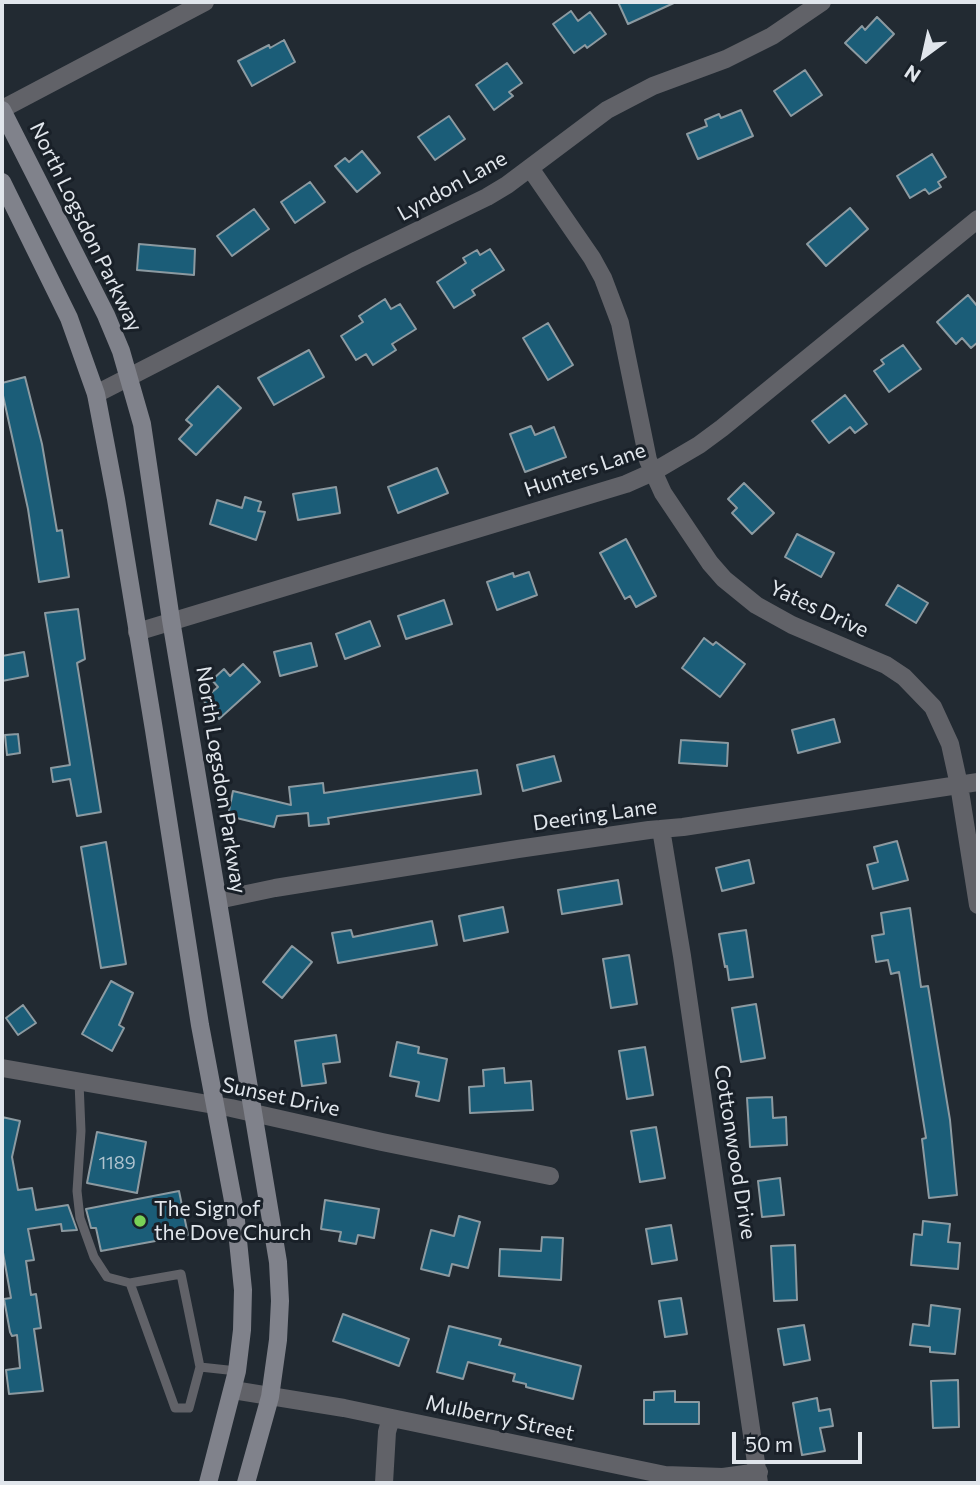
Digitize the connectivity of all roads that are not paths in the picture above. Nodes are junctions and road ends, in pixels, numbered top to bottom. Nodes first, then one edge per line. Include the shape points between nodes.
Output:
1 (205, 2) edge
2 (822, 2) edge
3 (2, 109) edge
4 (530, 168) junction
5 (2, 182) edge
6 (978, 219) edge
7 (130, 377) junction
8 (96, 394) junction
9 (653, 472) junction
10 (171, 620) junction
11 (137, 632) junction
12 (978, 782) edge
13 (959, 785) junction
14 (661, 829) junction
15 (218, 900) junction
16 (978, 905) edge
17 (2, 1068) edge
18 (79, 1082) junction
19 (216, 1106) junction
20 (252, 1112) junction
21 (550, 1176) dead end
22 (130, 1283) junction
23 (200, 1367) junction
24 (237, 1371) junction
25 (233, 1390) junction
26 (270, 1397) junction
27 (391, 1418) junction
28 (759, 1478) edge
29 (208, 1483) edge
30 (246, 1483) edge
31 (384, 1483) edge

1 - 3 street
2 - 4 street, Lyndon Lane via 749,48 630,97
3 - 7 main road, North Logsdon Parkway via 106,315
4 - 7 street, Lyndon Lane via 477,203
4 - 9 street, Yates Drive via 592,258 612,299
5 - 8 main road via 69,318
6 - 9 street, Hunters Lane via 722,428
7 - 8 street, Lyndon Lane
7 - 10 main road, North Logsdon Parkway via 142,424
8 - 11 main road
9 - 10 street, Hunters Lane via 337,573
9 - 13 street, Yates Drive via 685,528 739,593 792,625 886,666 919,691 943,725
10 - 11 street, Hunters Lane
10 - 15 main road, North Logsdon Parkway
11 - 19 main road
12 - 13 street, Deering Lane
13 - 14 street, Deering Lane
13 - 16 street, Yates Drive
14 - 15 street, Deering Lane
14 - 28 street, Cottonwood Drive
15 - 20 main road, North Logsdon Parkway
17 - 18 street, Sunset Drive
18 - 19 street, Sunset Drive
18 - 22 lane via 80,1218 107,1277
19 - 20 street, Sunset Drive
19 - 24 main road via 240,1250 243,1290
20 - 21 street, Sunset Drive
20 - 26 main road, North Logsdon Parkway via 279,1275 278,1340
22 - 23 lane via 181,1274
22 - 23 lane via 175,1408 189,1408
23 - 24 lane
24 - 25 main road
25 - 26 street, Mulberry Street
25 - 29 main road
26 - 27 street, Mulberry Street
26 - 30 main road, North Logsdon Parkway
27 - 28 street, Mulberry Street via 665,1475
27 - 31 street

